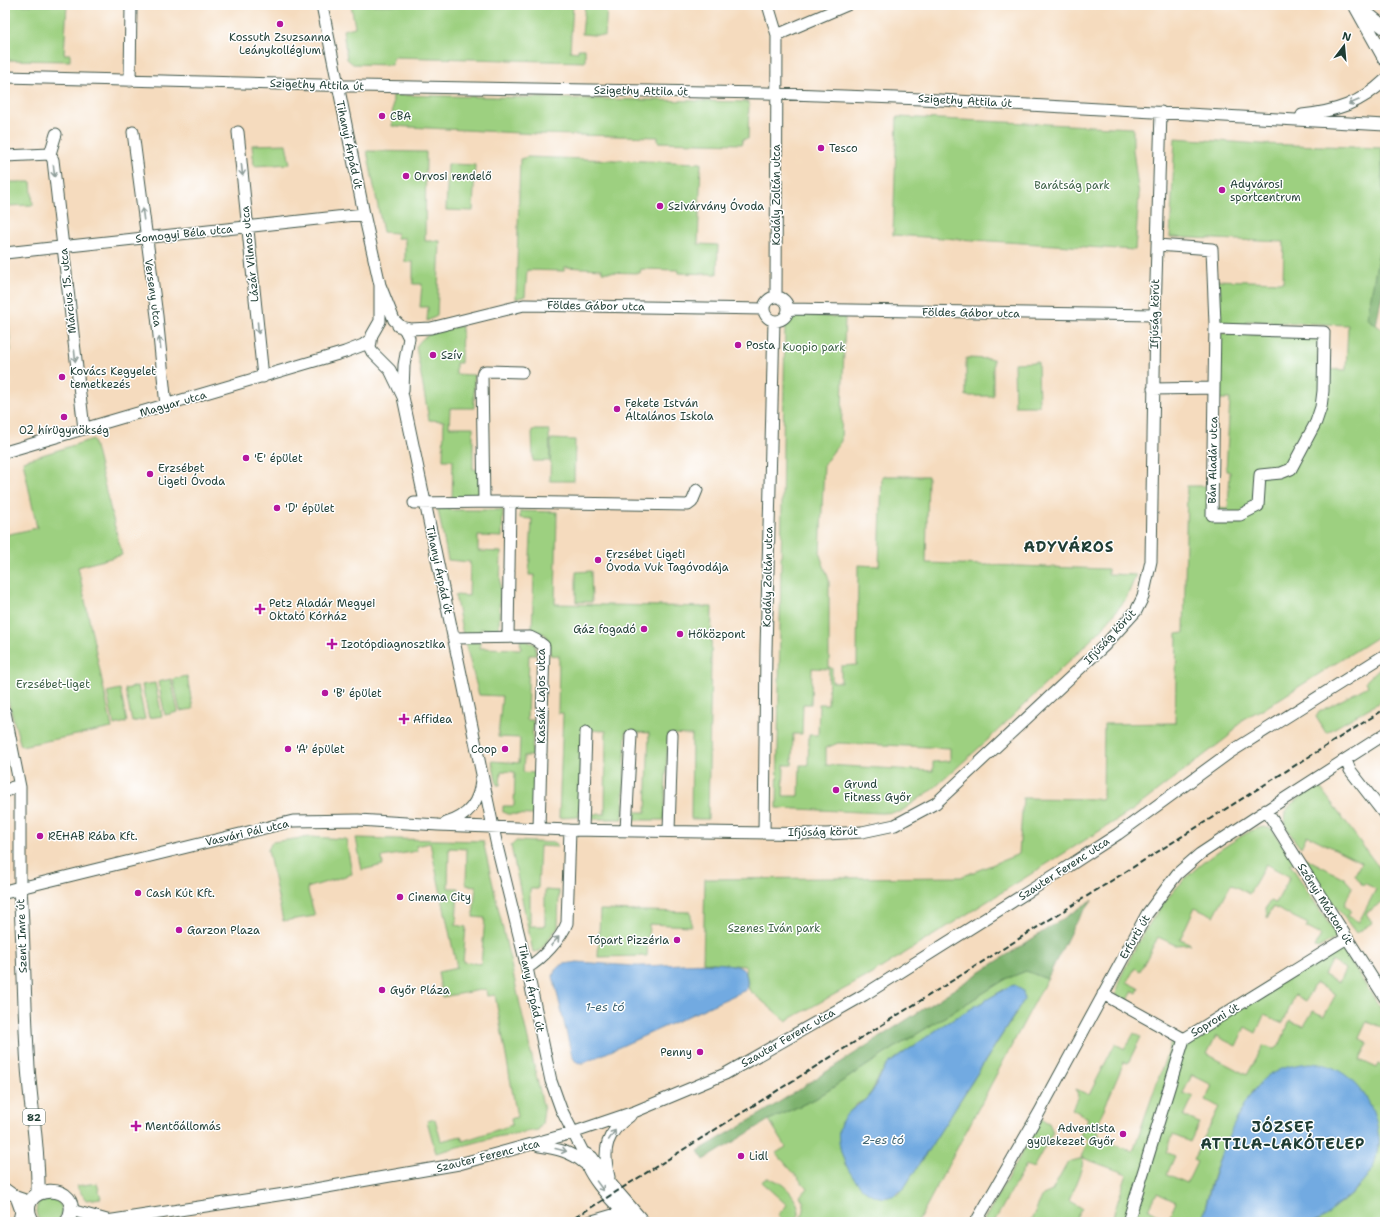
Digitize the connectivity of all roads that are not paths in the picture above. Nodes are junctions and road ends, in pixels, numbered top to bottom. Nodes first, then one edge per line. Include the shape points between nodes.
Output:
1 (131, 5) edge
2 (322, 5) edge
3 (768, 5) edge
4 (847, 5) edge
5 (1356, 5) edge
6 (1385, 28) edge
7 (777, 35) junction
8 (1385, 59) edge
9 (5, 77) edge
10 (1385, 80) edge
11 (130, 81) junction
12 (337, 86) junction
13 (777, 94) junction
14 (1161, 112) junction
15 (1276, 117) junction
16 (1385, 124) edge
17 (133, 132) dead end
18 (238, 132) dead end
19 (56, 134) dead end
20 (50, 154) junction
21 (5, 156) edge
22 (364, 214) junction
23 (247, 227) junction
24 (146, 238) junction
25 (1157, 245) junction
26 (63, 247) junction
27 (5, 253) edge
28 (380, 285) junction
29 (776, 297) junction
30 (764, 309) junction
31 (788, 309) junction
32 (1155, 315) junction
33 (774, 321) junction
34 (402, 327) junction
35 (431, 328) junction
36 (1215, 329) junction
37 (371, 337) junction
38 (408, 347) junction
39 (372, 352) junction
40 (340, 353) junction
41 (381, 360) junction
42 (522, 372) dead end
43 (263, 377) junction
44 (1214, 388) junction
45 (1153, 389) junction
46 (403, 397) junction
47 (165, 401) junction
48 (84, 429) junction
49 (5, 452) edge
50 (697, 490) dead end
51 (484, 502) junction
52 (510, 502) junction
53 (420, 503) junction
54 (508, 637) junction
55 (453, 638) junction
56 (1385, 655) edge
57 (5, 712) edge
58 (586, 732) dead end
59 (1385, 734) edge
60 (631, 735) dead end
61 (672, 735) dead end
62 (1346, 760) junction
63 (482, 767) junction
64 (20, 787) junction
65 (5, 792) edge
66 (1266, 810) junction
67 (1385, 814) edge
68 (438, 825) junction
69 (494, 827) junction
70 (539, 828) junction
71 (570, 830) junction
72 (583, 830) junction
73 (626, 830) junction
74 (669, 831) junction
75 (764, 833) junction
76 (20, 888) junction
77 (5, 892) edge
78 (1348, 938) junction
79 (527, 968) junction
80 (1103, 994) junction
81 (1385, 998) edge
82 (1184, 1039) junction
83 (634, 1112) junction
84 (572, 1133) junction
85 (534, 1145) junction
86 (583, 1158) junction
87 (38, 1161) junction
88 (614, 1188) junction
89 (5, 1189) edge
90 (54, 1190) junction
91 (16, 1196) junction
92 (27, 1212) edge
93 (623, 1212) junction
94 (69, 1216) edge
95 (104, 1221) edge
96 (589, 1222) edge
97 (632, 1222) edge
98 (644, 1222) edge
99 (976, 1222) edge
100 (1128, 1222) edge

1 - 11 street
2 - 12 street, Tihanyi Árpád út
3 - 7 street, Kodály Zoltán utca
4 - 7 street
5 - 6 main road
5 - 8 main road
7 - 13 street, Kodály Zoltán utca
9 - 11 street, Szigethy Attila út
10 -> 15 street, Szigethy Attila út via 1356,102 1336,109
11 - 12 street, Szigethy Attila út
12 - 13 street, Szigethy Attila út
12 - 22 street, Tihanyi Árpád út
13 - 14 street, Szigethy Attila út via 930,99
13 - 29 street, Kodály Zoltán utca
14 - 15 street, Szigethy Attila út
14 - 25 street, Ifjúság körút
15 - 16 street, Szigethy Attila út
24 -> 17 street, Verseny utca
18 -> 23 street, Lázár Vilmos utca
19 - 20 street, Március 15. utca
20 - 21 street
20 -> 26 street, Március 15. utca via 53,160
22 - 23 street, Somogyi Béla utca
22 - 28 street, Tihanyi Árpád út
23 - 24 street, Somogyi Béla utca
23 -> 43 street, Lázár Vilmos utca
24 - 26 street, Somogyi Béla utca
47 -> 24 street, Verseny utca
25 - 32 street, Ifjúság körút
25 - 36 street, Bán Aladár utca via 1212,249
26 - 27 street, Somogyi Béla utca
26 -> 48 street, Március 15. utca
28 - 34 street, Tihanyi Árpád út via 394,320
28 - 37 street, Tihanyi Árpád út via 380,321
29 - 30 street via 768,300
29 - 31 street via 784,300
30 - 33 street via 768,318
30 - 35 street, Földes Gábor utca via 524,305
31 - 32 street, Földes Gábor utca
31 - 33 street via 785,317
32 - 45 street, Ifjúság körút
33 - 75 street, Kodály Zoltán utca
34 - 35 street, Földes Gábor utca
34 - 37 street via 384,324
34 - 38 street, Tihanyi Árpád út via 408,335
35 - 38 street, Földes Gábor utca via 413,338
36 - 44 street, Bán Aladár utca
36 - 44 street, Bán Aladár utca via 1324,332 1324,391 1316,422 1292,469 1281,474 1260,475 1258,506 1240,515 1212,515
37 - 39 street, Tihanyi Árpád út
37 - 40 street, Magyar utca via 358,347
38 - 41 street via 398,360
38 - 46 street, Tihanyi Árpád út via 404,365
39 - 40 street, Magyar utca via 358,350
39 - 41 street, Tihanyi Árpád út
40 - 43 street, Magyar utca
41 - 46 street, Tihanyi Árpád út via 396,379
42 - 51 street via 483,372
43 - 47 street, Magyar utca
44 - 45 street
45 - 75 street, Ifjúság körút via 1151,561 1143,597 1136,611 1104,646 963,779 936,803 916,815 895,825 862,832
46 - 53 street, Tihanyi Árpád út
47 - 48 street, Magyar utca
48 - 49 street, Magyar utca
50 - 52 street via 688,505
51 - 52 street
51 - 53 street
52 - 54 street
53 - 55 street, Tihanyi Árpád út
54 - 55 street
54 - 70 street, Kassák Lajos utca via 530,637 544,646
55 - 63 street, Tihanyi Árpád út
56 - 83 street, Szauter Ferenc utca via 1229,753 1088,854 864,994 725,1074
57 - 64 street, Szent Imre út
58 - 72 street
59 - 62 street, Erfurti út
60 - 73 street
61 - 74 street
62 - 66 street, Erfurti út
62 - 67 street via 1350,770
63 - 68 street, Tihanyi Árpád út via 480,790 472,807 461,817
63 - 69 street, Tihanyi Árpád út
64 - 65 street via 13,787
64 - 76 street, Szent Imre út
66 - 78 street, Szőnyi Márton út
66 - 80 street, Erfurti út via 1200,854 1177,874 1147,914
68 - 69 street, Vasvári Pál utca
68 - 76 street, Vasvári Pál utca via 358,820 293,821
69 - 70 street, Ifjúság körút
69 - 79 street, Tihanyi Árpád út
70 - 71 street, Ifjúság körút
71 - 72 street, Ifjúság körút
79 -> 71 street via 549,948 567,923
72 - 73 street, Ifjúság körút
73 - 74 street, Ifjúság körút
74 - 75 street, Ifjúság körút
76 - 77 main road, Vasvári Pál utca
76 - 87 main road, Szent Imre út / 82 via 27,1049
78 - 81 street, Szőnyi Márton út
78 - 82 street, Soproni út
79 - 84 street, Tihanyi Árpád út via 551,1081 560,1109
80 - 82 street
80 - 99 street, Erfurti út
82 - 100 street, Soproni út
83 - 84 street, Szauter Ferenc utca
88 -> 83 street via 605,1160 605,1148 617,1127
84 - 85 street, Szauter Ferenc utca
84 - 86 street, Tihanyi Árpád út
85 -> 86 street via 562,1150
85 - 95 street, Szauter Ferenc utca via 433,1170
86 - 88 street, Tihanyi Árpád út via 592,1157
86 -> 93 street via 608,1196
87 - 90 main road, Szent Imre út / 82
87 - 92 main road, Szent Imre út / 82
88 - 98 street, Tihanyi Árpád út
89 - 91 street
90 - 92 main road via 44,1191
90 - 94 main road, 82 via 68,1200
91 - 92 street
91 - 92 street via 21,1211
93 - 96 street
93 - 97 street
94 - 95 street, Szauter Ferenc utca

